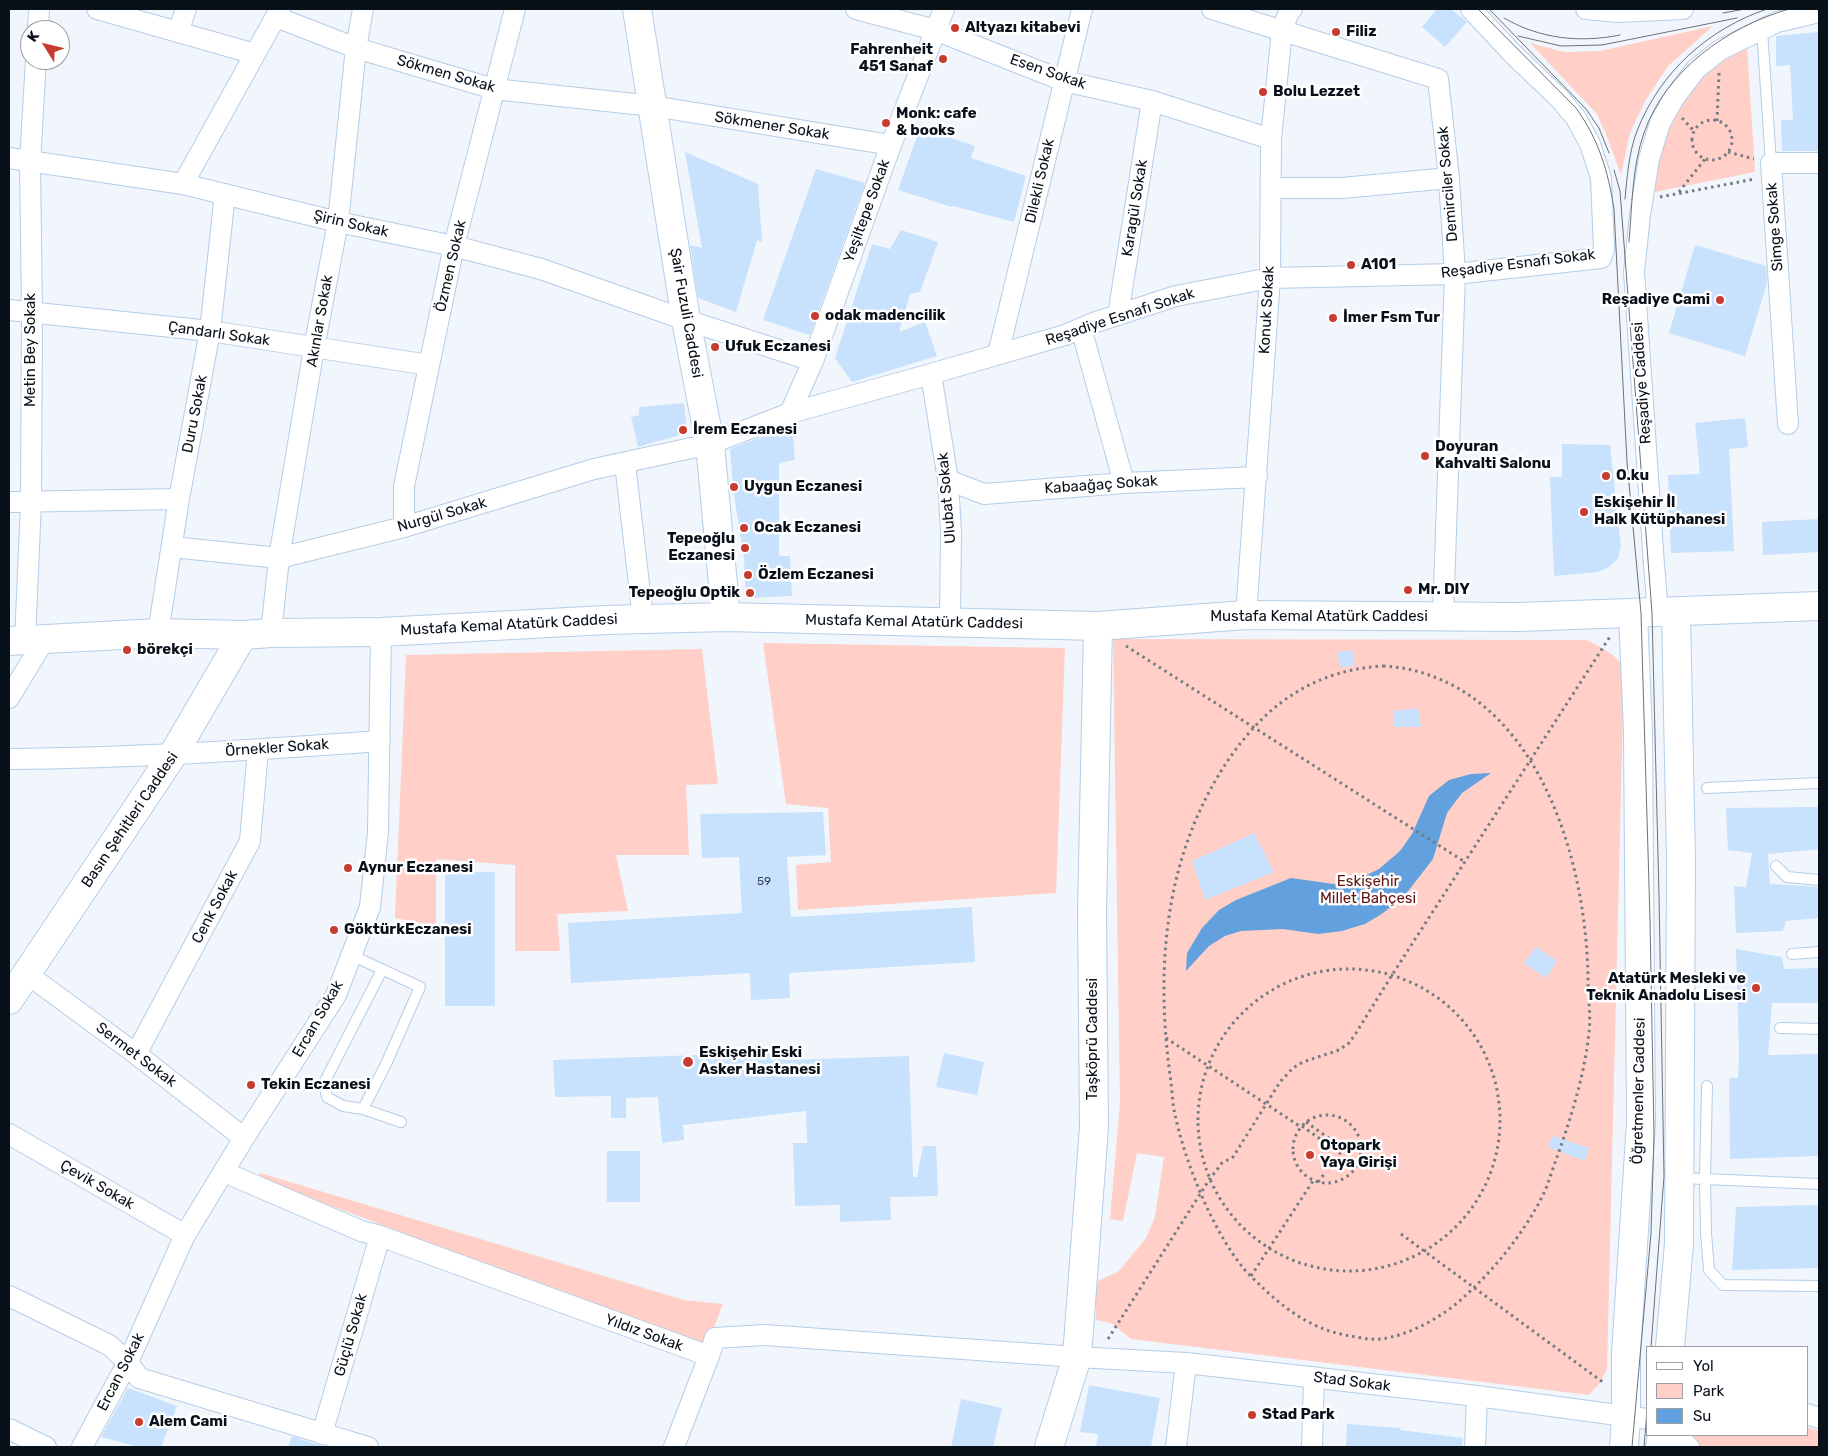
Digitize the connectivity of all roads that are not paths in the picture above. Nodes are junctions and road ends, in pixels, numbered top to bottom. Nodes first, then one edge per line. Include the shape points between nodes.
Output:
1 (97, 9) edge
2 (186, 9) edge
3 (363, 9) edge
4 (515, 9) edge
5 (636, 9) edge
6 (856, 9) edge
7 (944, 9) edge
8 (1082, 9) edge
9 (1212, 9) edge
10 (1292, 9) edge
11 (1470, 9) edge
12 (1586, 9) edge
13 (1683, 9) edge
14 (1819, 12) edge
15 (278, 13) edge
16 (936, 30) junction
17 (1282, 30) junction
18 (1762, 30) junction
19 (178, 32) junction
20 (356, 48) junction
21 (255, 54) junction
22 (35, 70) edge
23 (1064, 81) junction
24 (494, 89) junction
25 (1152, 101) junction
26 (653, 106) junction
27 (1271, 139) junction
28 (891, 146) junction
29 (9, 158) edge
30 (30, 162) junction
31 (1771, 163) junction
32 (1819, 163) edge
33 (1449, 178) junction
34 (183, 184) junction
35 (1271, 188) junction
36 (225, 194) junction
37 (338, 222) junction
38 (454, 246) junction
39 (1455, 274) junction
40 (1270, 278) junction
41 (9, 310) edge
42 (32, 313) junction
43 (1118, 315) junction
44 (686, 320) junction
45 (1081, 328) junction
46 (210, 331) junction
47 (314, 348) junction
48 (998, 354) junction
49 (813, 360) junction
50 (429, 365) junction
51 (932, 374) junction
52 (790, 413) junction
53 (1788, 424) dead end
54 (710, 444) junction
55 (624, 463) junction
56 (1257, 477) junction
57 (948, 480) junction
58 (1124, 483) junction
59 (179, 499) junction
60 (9, 502) edge
61 (31, 502) junction
62 (404, 526) junction
63 (172, 547) junction
64 (278, 558) junction
65 (1819, 606) edge
66 (1246, 615) junction
67 (1443, 616) junction
68 (1646, 617) junction
69 (726, 618) junction
70 (642, 619) junction
71 (950, 622) junction
72 (1098, 626) junction
73 (381, 632) junction
74 (158, 633) junction
75 (271, 633) junction
76 (243, 635) junction
77 (24, 643) edge
78 (9, 698) edge
79 (380, 741) junction
80 (258, 750) junction
81 (174, 753) junction
82 (9, 759) edge
83 (1819, 783) edge
84 (1707, 788) dead end
85 (1776, 866) dead end
86 (1819, 880) edge
87 (1819, 952) edge
88 (1792, 954) dead end
89 (351, 955) junction
90 (382, 970) junction
91 (27, 974) junction
92 (9, 1000) edge
93 (1780, 1028) dead end
94 (1819, 1029) edge
95 (136, 1054) junction
96 (1707, 1086) dead end
97 (363, 1109) junction
98 (401, 1122) dead end
99 (9, 1134) edge
100 (244, 1138) junction
101 (224, 1172) junction
102 (1692, 1179) junction
103 (1819, 1184) edge
104 (185, 1235) junction
105 (380, 1236) junction
106 (1819, 1286) edge
107 (9, 1296) edge
108 (1670, 1346) edge
109 (708, 1356) junction
110 (1077, 1358) junction
111 (128, 1362) junction
112 (1186, 1363) junction
113 (1314, 1377) junction
114 (1477, 1396) junction
115 (1637, 1419) edge
116 (9, 1429) edge
117 (322, 1434) junction
118 (1677, 1436) edge
119 (46, 1447) edge
120 (82, 1447) edge
121 (368, 1447) edge
122 (674, 1447) edge
123 (1049, 1447) edge
124 (1176, 1447) edge
125 (1312, 1447) edge
126 (1475, 1447) edge
127 (1624, 1447) edge
128 (1689, 1447) edge

1 - 19 street
2 - 19 street
3 - 20 street, Akınlar Sokak
4 - 24 street, Özmen Sokak
5 - 26 main road, Şair Fuzuli Caddesi
6 - 16 street, Esen Sokak
7 - 16 street, Yeşiltepe Sokak
8 - 23 street, Dilekli Sokak
9 - 17 street, Demirciler Sokak
10 - 17 street, Konuk Sokak
11 - 39 street, Reşadiye Esnafı Sokak via 1576,118 1590,144 1601,178 1604,249 1601,258
12 - 13 street via 1618,12
14 - 18 street, Reşadiye Caddesi via 1778,22
15 - 20 street, Sökmen Sokak
15 - 21 street
16 - 23 street, Esen Sokak
16 - 28 street, Yeşiltepe Sokak
17 - 27 street, Konuk Sokak
17 - 33 street, Demirciler Sokak via 1438,79
18 - 31 lane, Simge Sokak
18 - 68 street, Reşadiye Caddesi via 1720,50 1696,69 1660,123 1652,150 1634,272 1654,566
19 - 21 street
20 - 24 street, Sökmen Sokak
20 - 37 street, Akınlar Sokak
21 - 34 street
22 - 30 street, Metin Bey Sokak
23 - 25 street, Esen Sokak
23 - 48 street, Dilekli Sokak
24 - 26 street, Sökmen Sokak
24 - 38 street, Özmen Sokak
25 - 27 street, Esen Sokak
25 - 43 street, Karagül Sokak
26 - 28 street, Sökmener Sokak
26 - 44 main road, Şair Fuzuli Caddesi
27 - 35 street, Konuk Sokak
28 - 49 street, Yeşiltepe Sokak
29 - 30 street, Şirin Sokak
30 - 34 street, Şirin Sokak
30 - 42 street, Metin Bey Sokak
31 - 32 street
31 - 53 street, Simge Sokak
33 - 35 street via 1342,188
33 - 39 street, Demirciler Sokak
34 - 36 street, Şirin Sokak
35 - 40 street, Konuk Sokak
36 - 37 street, Şirin Sokak
36 - 46 street, Duru Sokak
37 - 38 street, Şirin Sokak
37 - 47 street, Akınlar Sokak
38 - 44 street, Şirin Sokak via 540,269
38 - 50 street, Özmen Sokak
39 - 40 street, Reşadiye Esnafı Sokak
39 - 67 street, Demirciler Sokak
40 - 43 street, Reşadiye Esnafı Sokak via 1176,296
40 - 56 street, Konuk Sokak
41 - 42 street, Çandarlı Sokak
42 - 46 street, Çandarlı Sokak
42 - 61 street, Metin Bey Sokak
43 - 45 street, Reşadiye Esnafı Sokak
44 - 49 street, Şirin Sokak
44 - 54 main road, Şair Fuzuli Caddesi
45 - 48 street, Reşadiye Esnafı Sokak
45 - 58 street
46 - 47 street, Çandarlı Sokak
46 - 59 street, Duru Sokak
47 - 50 street, Çandarlı Sokak
47 - 64 street, Akınlar Sokak
48 - 51 street, Reşadiye Esnafı Sokak
49 - 52 street, Yeşiltepe Sokak
50 - 62 street, Özmen Sokak via 404,486
51 - 52 street, Reşadiye Esnafı Sokak
51 - 57 street, Ulubat Sokak
52 - 54 street, Reşadiye Esnafı Sokak
54 - 55 street, Nurgül Sokak
54 - 69 main road, Şair Fuzuli Caddesi
55 - 62 street, Nurgül Sokak
55 - 70 street
56 - 58 street, Kabaağaç Sokak
56 - 66 street, Konuk Sokak
57 - 58 street, Kabaağaç Sokak via 984,494
57 - 71 street, Ulubat Sokak
59 - 61 street
59 - 63 street, Duru Sokak
60 - 61 street
61 - 77 street, Metin Bey Sokak
62 - 64 street, Nurgül Sokak
63 - 64 street, Nurgül Sokak
63 - 74 street, Duru Sokak
64 - 75 street, Akınlar Sokak
65 - 68 main road, Mustafa Kemal Atatürk Caddesi
66 - 67 main road, Mustafa Kemal Atatürk Caddesi
66 - 72 main road, Mustafa Kemal Atatürk Caddesi
67 - 68 main road, Mustafa Kemal Atatürk Caddesi
68 - 102 main road via 1681,861
68 - 115 main road, Öğretmenler Caddesi via 1638,732 1641,1122 1626,1353
69 - 70 main road, Mustafa Kemal Atatürk Caddesi
69 - 71 main road, Mustafa Kemal Atatürk Caddesi
70 - 73 main road, Mustafa Kemal Atatürk Caddesi
71 - 72 main road, Mustafa Kemal Atatürk Caddesi
72 - 110 main road, Taşköprü Caddesi via 1092,912 1094,1127
73 - 75 main road, Mustafa Kemal Atatürk Caddesi
73 - 79 street, Ercan Sokak
74 - 76 main road, Mustafa Kemal Atatürk Caddesi
74 - 77 main road, Mustafa Kemal Atatürk Caddesi
75 - 76 main road, Mustafa Kemal Atatürk Caddesi
76 - 81 main road, Basın Şehitleri Caddesi
77 - 78 street
79 - 80 street, Örnekler Sokak
79 - 89 street, Ercan Sokak via 378,832 370,907
80 - 81 street, Örnekler Sokak
80 - 95 street, Cenk Sokak via 250,841
81 - 82 street, Örnekler Sokak
81 - 91 main road, Basın Şehitleri Caddesi
83 - 84 lane
85 - 86 lane via 1787,876
87 - 88 lane
89 - 90 lane
89 - 100 street, Ercan Sokak via 336,995
90 - 97 lane via 420,987
90 - 97 lane via 324,1083 326,1097 343,1106
91 - 92 main road, Basın Şehitleri Caddesi
91 - 95 street, Sermet Sokak
93 - 94 lane
95 - 100 street, Sermet Sokak
96 - 102 lane
97 - 98 lane
99 - 104 street, Çevik Sokak
100 - 101 street, Ercan Sokak
101 - 104 street, Ercan Sokak
101 - 105 street, Yıldız Sokak via 361,1231
102 - 103 lane
102 - 106 lane via 1706,1233 1709,1270 1723,1285
102 - 108 main road via 1679,1244
104 - 111 street, Ercan Sokak
105 - 109 street, Yıldız Sokak
105 - 117 street, Güçlü Sokak
107 - 111 street via 109,1346
109 - 110 street via 715,1338 764,1335
109 - 122 street
110 - 112 street, Stad Sokak
110 - 123 main road, Taşköprü Caddesi
111 - 117 street via 140,1378
111 - 120 street, Ercan Sokak
112 - 113 street, Stad Sokak
112 - 124 street
113 - 114 street, Stad Sokak
113 - 125 street
114 - 115 street, Stad Sokak
114 - 126 street
115 - 127 main road, Öğretmenler Caddesi
116 - 119 street
117 - 121 street
118 - 128 street

